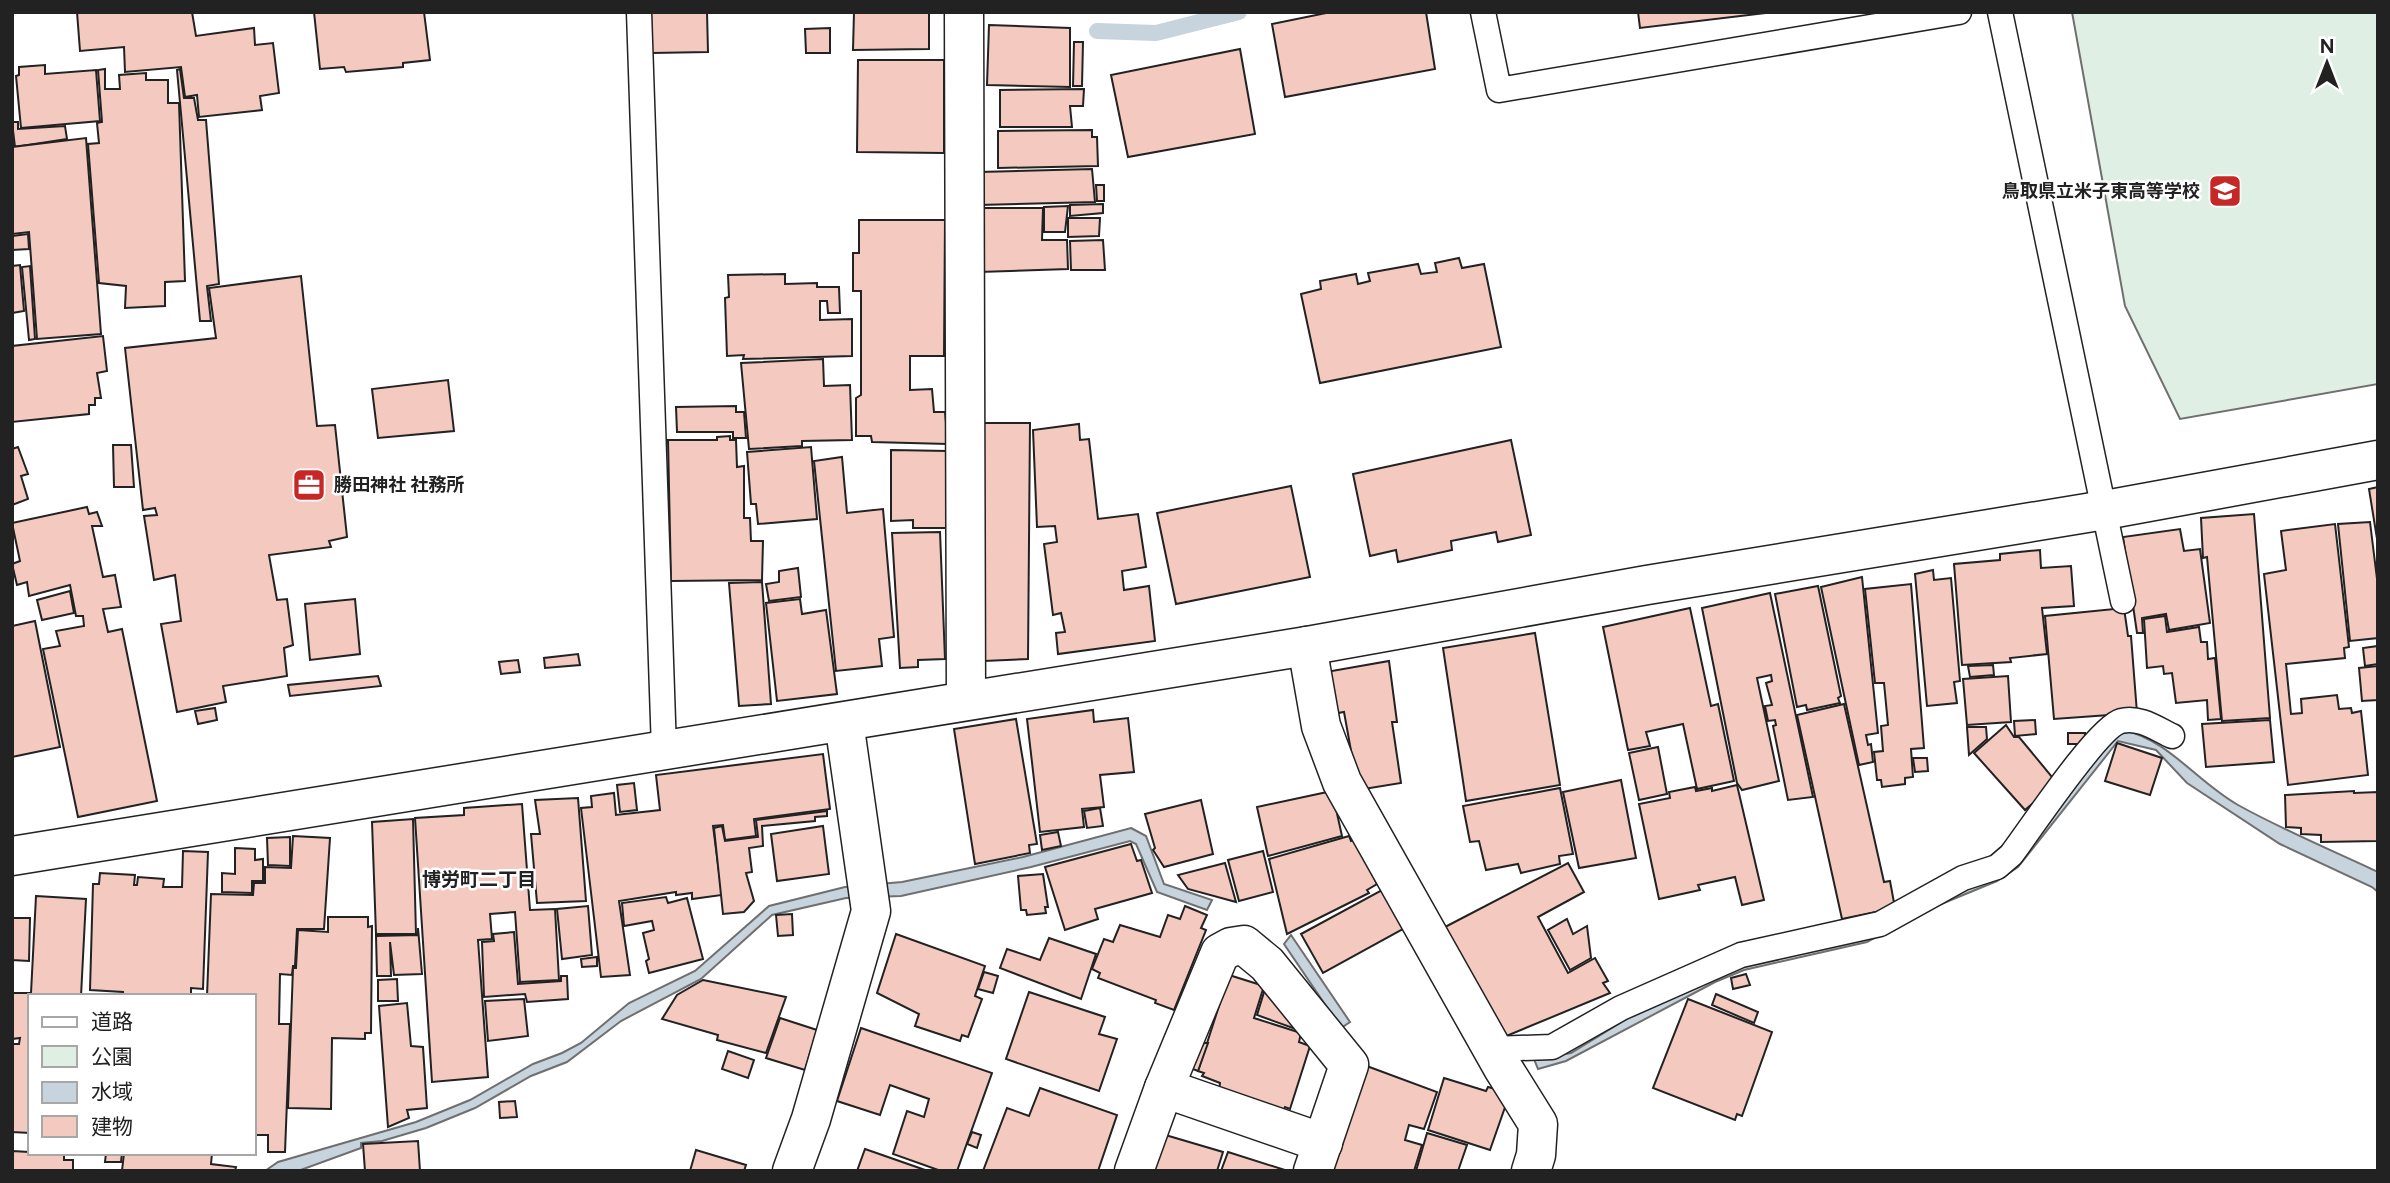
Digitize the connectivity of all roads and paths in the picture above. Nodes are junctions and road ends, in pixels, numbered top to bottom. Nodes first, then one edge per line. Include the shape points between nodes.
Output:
1 (639, 12) edge
2 (964, 12) edge
3 (1483, 12) edge
4 (1959, 12) edge
5 (2000, 12) edge
6 (2378, 460) edge
7 (2105, 510) junction
8 (2123, 601) dead end
9 (1307, 646) junction
10 (966, 700) junction
11 (844, 722) junction
12 (2172, 736) dead end
13 (664, 750) junction
14 (12, 856) edge
15 (1492, 1049) junction
16 (1164, 1088) junction
17 (1318, 1157) edge
18 (792, 1171) edge
19 (1133, 1171) edge
20 (1531, 1171) edge

1 - 13 lane
2 - 10 street
3 - 4 lane via 1499,90
5 - 7 lane
6 - 7 street
7 - 8 lane
7 - 9 street
9 - 10 street
9 - 15 street via 1321,726 1342,782
10 - 11 street
11 - 13 street
11 - 18 street via 871,911
12 - 15 lane via 2135,719 2119,721 2095,741 2011,855 1997,867 1963,878 1880,924 1741,955 1621,1008 1552,1047
13 - 14 street
15 - 20 street via 1538,1124
16 - 17 street
16 - 17 street via 1220,953 1244,945 1267,964 1349,1065
16 - 19 street

